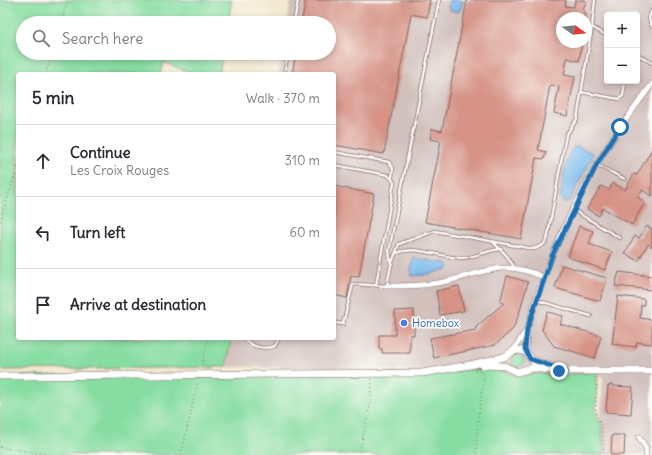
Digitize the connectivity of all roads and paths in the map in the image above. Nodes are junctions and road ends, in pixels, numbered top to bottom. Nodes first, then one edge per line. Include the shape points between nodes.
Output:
1 (68, 0) edge
2 (298, 0) edge
3 (439, 0) edge
4 (595, 0) edge
5 (652, 10) edge
6 (63, 16) edge
7 (295, 16) edge
8 (652, 26) edge
9 (592, 27) joint
10 (604, 34) edge
11 (588, 48) edge
12 (640, 56) edge
13 (50, 60) edge
14 (287, 60) edge
15 (652, 63) edge
16 (47, 72) edge
17 (284, 72) edge
18 (624, 84) edge
19 (652, 84) edge
20 (581, 92) junction
21 (336, 152) edge
22 (597, 164) junction
23 (336, 165) edge
24 (16, 172) edge
25 (392, 179) junction
26 (625, 179) dead end
27 (573, 210) junction
28 (0, 221) edge
29 (620, 238) dead end
30 (493, 242) junction
31 (501, 249) junction
32 (396, 253) junction
33 (391, 265) junction
34 (514, 268) junction
35 (544, 277) junction
36 (376, 285) junction
37 (387, 286) junction
38 (536, 300) junction
39 (591, 316) dead end
40 (336, 322) edge
41 (527, 329) junction
42 (208, 340) edge
43 (246, 340) edge
44 (278, 340) edge
45 (511, 352) junction
46 (527, 355) junction
47 (470, 366) junction
48 (509, 368) junction
49 (524, 370) junction
50 (566, 371) junction
51 (652, 371) edge
52 (597, 372) junction
53 (200, 374) junction
54 (373, 374) junction
55 (0, 376) edge
56 (639, 437) dead end
57 (0, 447) edge
58 (51, 455) edge
59 (181, 455) edge
60 (359, 455) edge
61 (476, 455) edge
62 (604, 455) edge
63 (646, 455) edge

1 - 6 path
2 - 7 lane
3 - 33 lane via 389,251
4 - 9 lane
5 - 8 lane via 649,14
9 - 10 lane
11 - 20 lane
12 - 15 lane
13 - 16 path
14 - 17 lane
18 - 20 lane via 619,99
19 - 22 street via 620,127
20 - 30 lane via 577,119 566,135 547,240 543,246 534,249
21 - 25 lane via 389,162 393,168
22 - 26 lane
22 - 27 street
23 - 25 lane via 388,175
24 - 28 path
25 - 36 lane via 394,182
27 - 29 lane
27 - 35 street
30 - 31 lane
30 - 32 lane via 435,231 399,244
31 - 32 lane via 462,258 406,249
31 - 34 lane
32 - 33 lane
33 - 37 lane
34 - 35 street
34 - 37 street via 490,269 440,283
35 - 38 street
36 - 37 lane
36 - 40 lane via 353,284 343,324
38 - 39 lane
38 - 41 street
41 - 45 street
41 - 46 street
42 - 53 path
43 - 44 lane via 253,345 269,348 275,346
45 - 46 street via 521,350
45 - 47 street
45 - 48 street via 507,361
46 - 49 street via 529,365
46 - 50 street via 536,362
47 - 48 street via 499,365
47 - 54 street via 422,373
47 - 61 path via 482,372 484,377
48 - 49 street via 517,372
49 - 50 street via 532,368
50 - 52 street
51 - 52 street
52 - 62 path via 596,412 602,426
53 - 54 street
53 - 55 street
53 - 59 path
54 - 60 path via 370,405
56 - 63 street via 646,448
57 - 58 path

